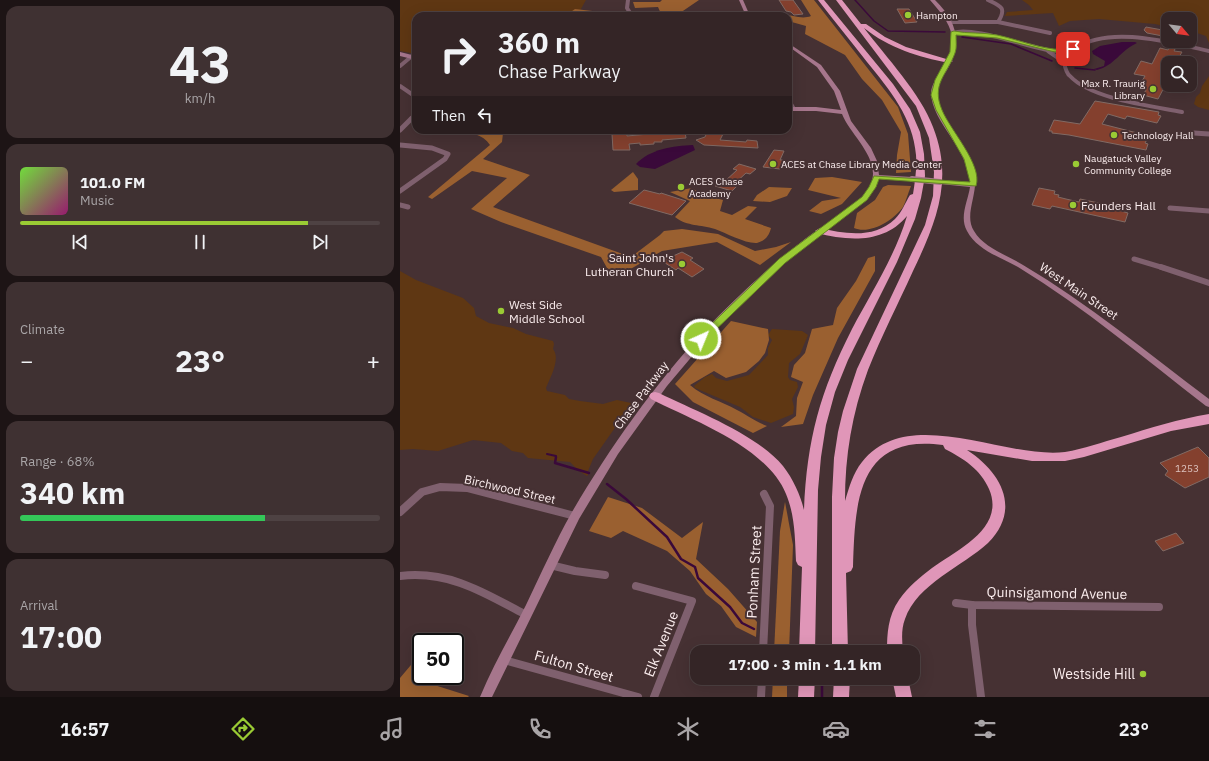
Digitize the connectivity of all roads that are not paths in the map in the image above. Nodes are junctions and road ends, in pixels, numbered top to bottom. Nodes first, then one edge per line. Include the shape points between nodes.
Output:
1 (628, 0) edge
2 (742, 0) edge
3 (821, 0) edge
4 (839, 0) edge
5 (932, 0) edge
6 (988, 0) edge
7 (630, 12) edge
8 (746, 12) edge
9 (950, 22) junction
10 (998, 22) junction
11 (954, 32) junction
12 (1050, 33) dead end
13 (792, 47) edge
14 (1045, 49) junction
15 (1073, 49) junction
16 (1209, 51) edge
17 (400, 54) edge
18 (412, 57) edge
19 (412, 58) edge
20 (949, 61) junction
21 (1064, 62) junction
22 (400, 66) edge
23 (400, 86) edge
24 (406, 90) junction
25 (400, 92) edge
26 (412, 94) edge
27 (842, 106) junction
28 (792, 109) edge
29 (816, 109) junction
30 (844, 112) junction
31 (1182, 112) dead end
32 (412, 118) edge
33 (400, 130) edge
34 (1194, 134) dead end
35 (1209, 134) edge
36 (400, 145) edge
37 (921, 163) junction
38 (876, 177) junction
39 (974, 185) junction
40 (400, 191) edge
41 (400, 205) edge
42 (408, 207) dead end
43 (1170, 208) dead end
44 (1209, 211) edge
45 (820, 231) junction
46 (1134, 259) dead end
47 (1209, 283) edge
48 (655, 396) junction
49 (1209, 404) edge
50 (1209, 420) edge
51 (903, 441) junction
52 (764, 494) dead end
53 (400, 512) edge
54 (575, 516) junction
55 (550, 565) junction
56 (605, 574) dead end
57 (400, 576) edge
58 (636, 586) dead end
59 (956, 603) dead end
60 (972, 605) junction
61 (1159, 607) dead end
62 (526, 615) junction
63 (808, 620) junction
64 (763, 645) edge
65 (807, 645) edge
66 (840, 645) edge
67 (843, 645) edge
68 (895, 645) edge
69 (504, 660) junction
70 (762, 685) edge
71 (807, 685) edge
72 (841, 685) edge
73 (901, 685) edge
74 (486, 697) edge
75 (638, 697) edge
76 (654, 697) edge
77 (761, 697) edge
78 (806, 697) edge
79 (840, 697) edge
80 (904, 697) edge
81 (981, 697) edge

1 - 7 street
2 - 8 main road
3 - 37 highway via 903,103 916,133
4 - 20 highway via 866,28 882,38 915,53
4 - 66 highway via 920,106 935,142 939,176 937,198 929,226 860,374 844,432 839,476
5 - 9 main road
6 - 10 street via 1003,11
9 - 10 street
9 - 11 main road
10 - 12 street
11 - 14 street via 962,35 979,34
11 - 20 main road via 954,48
13 - 27 main road via 819,66 837,90
14 - 15 street
14 - 21 street
15 - 16 street via 1086,42 1118,37 1142,38
15 - 21 street
17 - 18 main road
19 - 22 street
20 - 39 main road via 936,85 935,100 968,159
21 - 31 street via 1066,70 1078,84 1093,91
23 - 24 street
24 - 25 street
24 - 26 street
27 - 29 main road
27 - 30 main road
28 - 29 main road
29 - 30 main road
30 - 38 main road via 850,125 872,155
32 - 33 street
34 - 35 street
36 - 40 street via 436,149 448,154 445,159
37 - 45 highway via 912,200 892,226 874,234 855,238
37 - 63 highway via 918,195 910,222 900,247 838,369 824,408 812,476
38 - 39 main road, bridge
38 - 45 main road, Chase Parkway via 865,199
39 - 49 main road, West Main Street via 966,221 976,239 1087,309
41 - 42 street
43 - 44 street
45 - 48 main road, Chase Parkway via 770,271 721,318 680,363
46 - 47 street
48 - 54 main road, Chase Parkway via 612,456
48 - 63 highway via 742,440 770,460 783,476 793,494 799,517
50 - 51 highway via 1179,425 1087,452 1049,458 935,440
51 - 67 highway via 889,446 872,459 859,477 850,500
51 - 68 highway via 936,442 969,456 990,477 996,491 998,506 995,525 989,534 920,585 904,602 896,624
52 - 64 street, Ponham Street via 770,506
53 - 54 street, Birchwood Street via 422,492 440,487 467,488
54 - 55 main road, Chase Parkway
55 - 56 street
55 - 62 main road, Chase Parkway
57 - 62 street via 411,574 440,577 472,587
58 - 76 street, Elk Avenue via 692,601
59 - 60 street, Quinsigamond Avenue
60 - 61 street, Quinsigamond Avenue
60 - 81 street
62 - 69 main road, Chase Parkway
63 - 65 highway
69 - 74 main road, Chase Parkway
69 - 75 street, Fulton Street
70 - 77 street
71 - 78 highway
72 - 79 highway
73 - 80 highway

